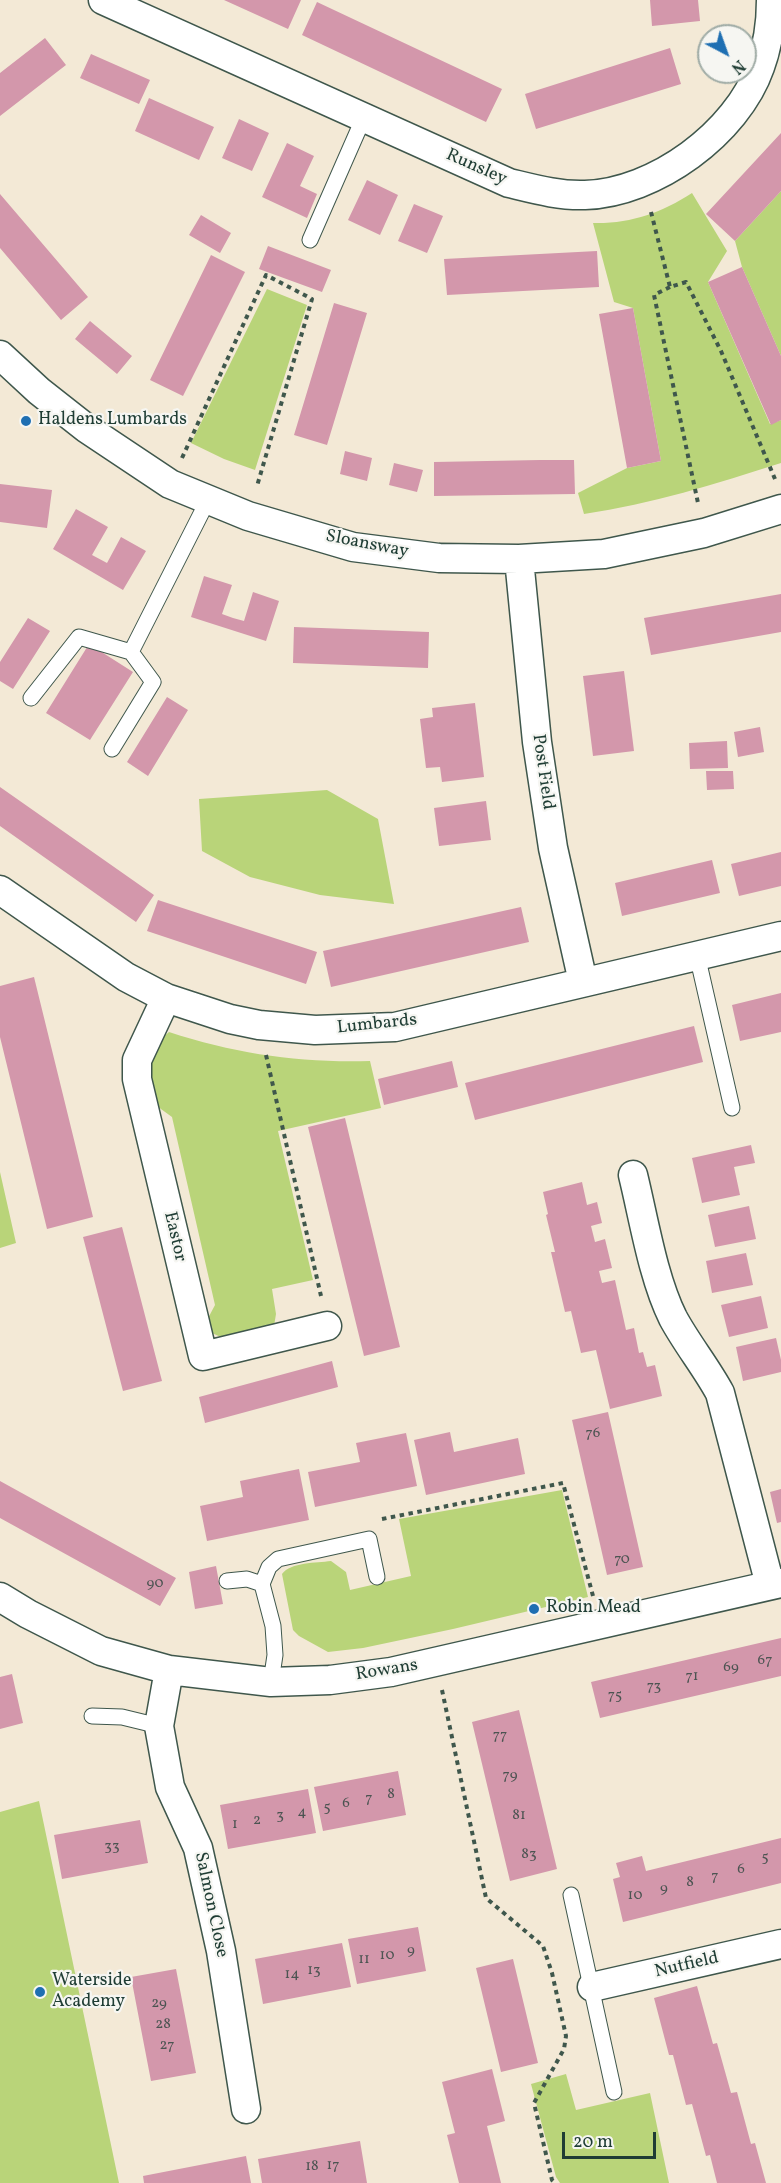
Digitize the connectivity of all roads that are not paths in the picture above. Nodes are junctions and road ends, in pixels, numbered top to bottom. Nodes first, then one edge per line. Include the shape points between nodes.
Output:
1 (103, 0) edge
2 (771, 0) edge
3 (364, 117) junction
4 (310, 240) dead end
5 (0, 355) edge
6 (779, 496) edge
7 (208, 500) junction
8 (519, 559) junction
9 (131, 652) junction
10 (31, 698) dead end
11 (112, 749) dead end
12 (0, 890) edge
13 (781, 936) edge
14 (697, 955) junction
15 (583, 982) junction
16 (166, 998) junction
17 (732, 1108) dead end
18 (633, 1175) dead end
19 (327, 1326) road end
20 (377, 1577) dead end
21 (227, 1581) dead end
22 (262, 1584) junction
23 (776, 1584) edge
24 (0, 1597) edge
25 (169, 1670) junction
26 (271, 1682) junction
27 (92, 1716) dead end
28 (159, 1726) junction
29 (571, 1895) dead end
30 (781, 1944) edge
31 (592, 1987) junction
32 (614, 2092) dead end
33 (246, 2109) dead end

1 - 3 street, Runsley
2 - 3 street, Runsley via 771,27 760,68 722,128 669,169 614,191 585,195 551,193 508,183
3 - 4 lane
5 - 7 street, Sloansway via 86,428 170,484
6 - 8 street, Sloansway via 704,533 604,554
7 - 8 street, Sloansway via 353,547 439,558
7 - 9 lane
8 - 15 street, Post Field via 544,789
9 - 10 lane via 79,637
9 - 11 lane via 153,682
12 - 16 street, Lumbards via 126,976
13 - 14 street, Lumbards
14 - 15 street, Lumbards
14 - 17 lane
15 - 16 street, Lumbards via 395,1027 315,1030 259,1025
16 - 19 street, Eastor via 137,1060 137,1079 202,1356
18 - 23 street via 672,1316 720,1393
20 - 22 lane via 369,1539 278,1559 269,1567
21 - 22 lane via 238,1578
22 - 26 lane via 273,1626 275,1655
23 - 26 street, Rowans via 391,1672
24 - 25 street, Rowans via 101,1651
25 - 26 street, Rowans
25 - 28 street, Salmon Close
27 - 28 lane via 122,1717
28 - 33 street, Salmon Close via 170,1787 201,1859 221,1951
29 - 31 lane
30 - 31 street, Nutfield
31 - 32 lane

